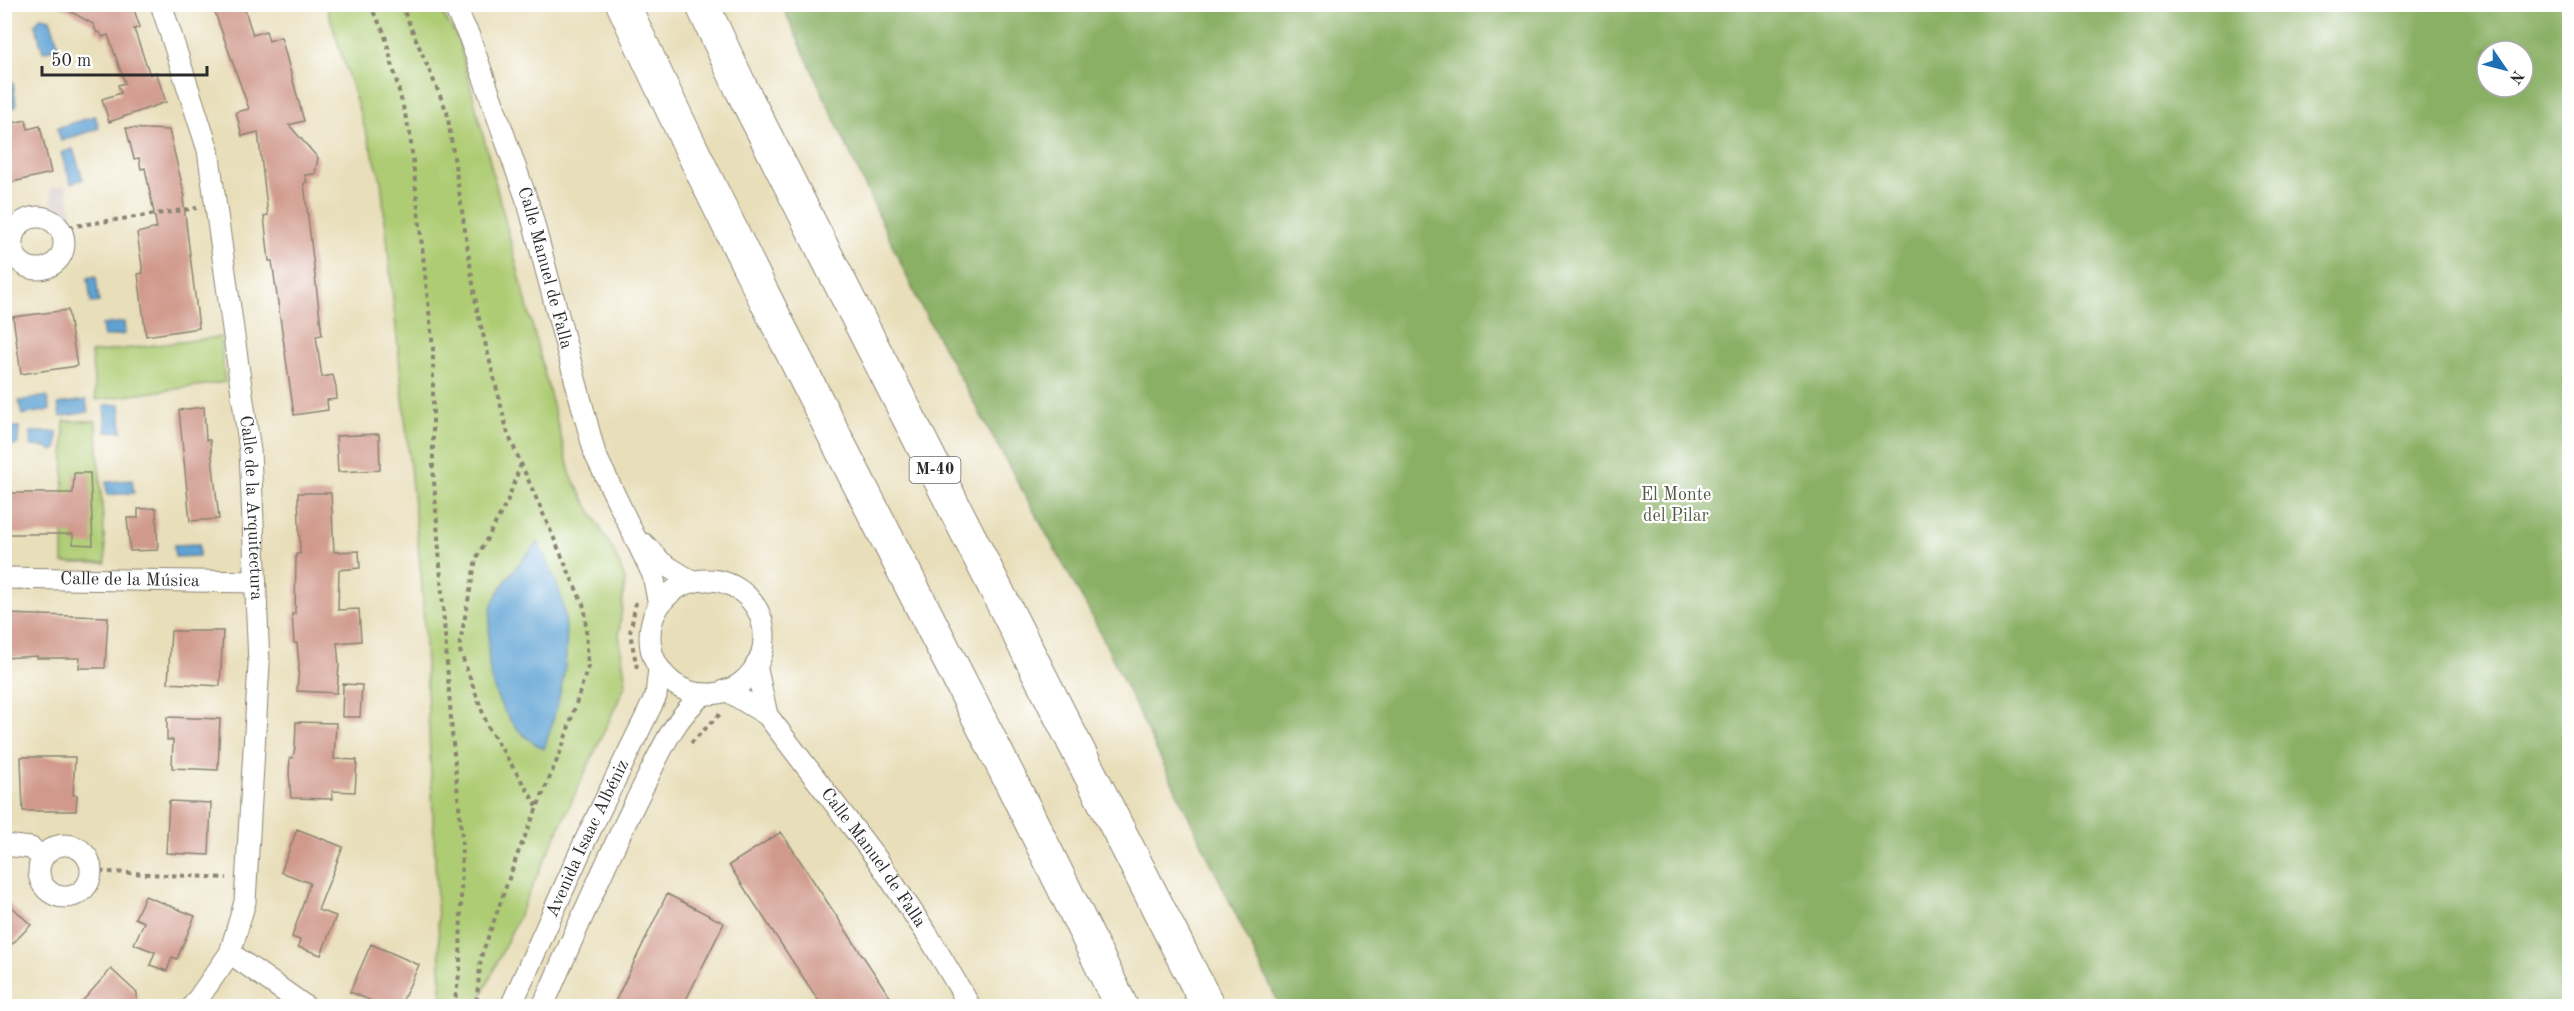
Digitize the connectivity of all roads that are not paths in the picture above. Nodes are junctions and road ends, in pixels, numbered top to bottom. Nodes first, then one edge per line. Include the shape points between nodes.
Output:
1 (161, 4) edge
2 (453, 4) edge
3 (623, 4) edge
4 (702, 4) edge
5 (12, 266) edge
6 (634, 532) junction
7 (4, 578) edge
8 (255, 582) junction
9 (693, 582) junction
10 (659, 605) junction
11 (756, 665) junction
12 (659, 668) junction
13 (726, 690) junction
14 (704, 694) junction
15 (767, 715) junction
16 (4, 845) edge
17 (42, 857) junction
18 (1086, 933) junction
19 (1171, 933) junction
20 (230, 953) junction
21 (193, 1006) edge
22 (305, 1006) edge
23 (511, 1006) edge
24 (543, 1006) edge
25 (970, 1006) edge
26 (1106, 1006) edge
27 (1121, 1006) edge
28 (1201, 1006) edge
29 (1208, 1006) edge

1 - 8 street, Calle de la Arquitectura via 208,150 250,451
2 - 6 street, Calle Manuel de Falla via 469,36 529,206 595,454
3 - 18 highway via 676,119
4 - 19 highway, M-40 via 741,88
5 - 5 street via 13,237 22,223 40,217 50,219 60,228 65,243 57,261 43,269
6 - 9 street, Calle Manuel de Falla via 662,563
6 - 10 street, Calle Manuel de Falla via 653,575
7 - 8 street, Calle de la Música
8 - 20 street, Calle de la Arquitectura via 259,664 245,902
9 - 10 street via 668,595
9 - 11 street via 726,583 752,602 764,633
10 - 12 street via 651,626 651,648
11 - 13 street via 744,680
11 - 15 street, Calle Manuel de Falla
12 - 14 street via 679,686
12 - 23 street, Avenida Isaac Albéniz via 656,696
13 - 14 street
13 - 15 street, Calle Manuel de Falla
14 - 24 street, Avenida Isaac Albéniz via 688,706 669,736 609,856
15 - 25 street, Calle Manuel de Falla via 877,859
16 - 17 street via 32,848
17 - 17 street via 57,846 67,845 84,853 91,871 83,889 69,897 46,889 41,882
18 - 26 highway
18 - 27 highway
19 - 28 highway, M-40
19 - 29 highway
20 - 21 street, Calle de la Arquitectura
20 - 22 street

